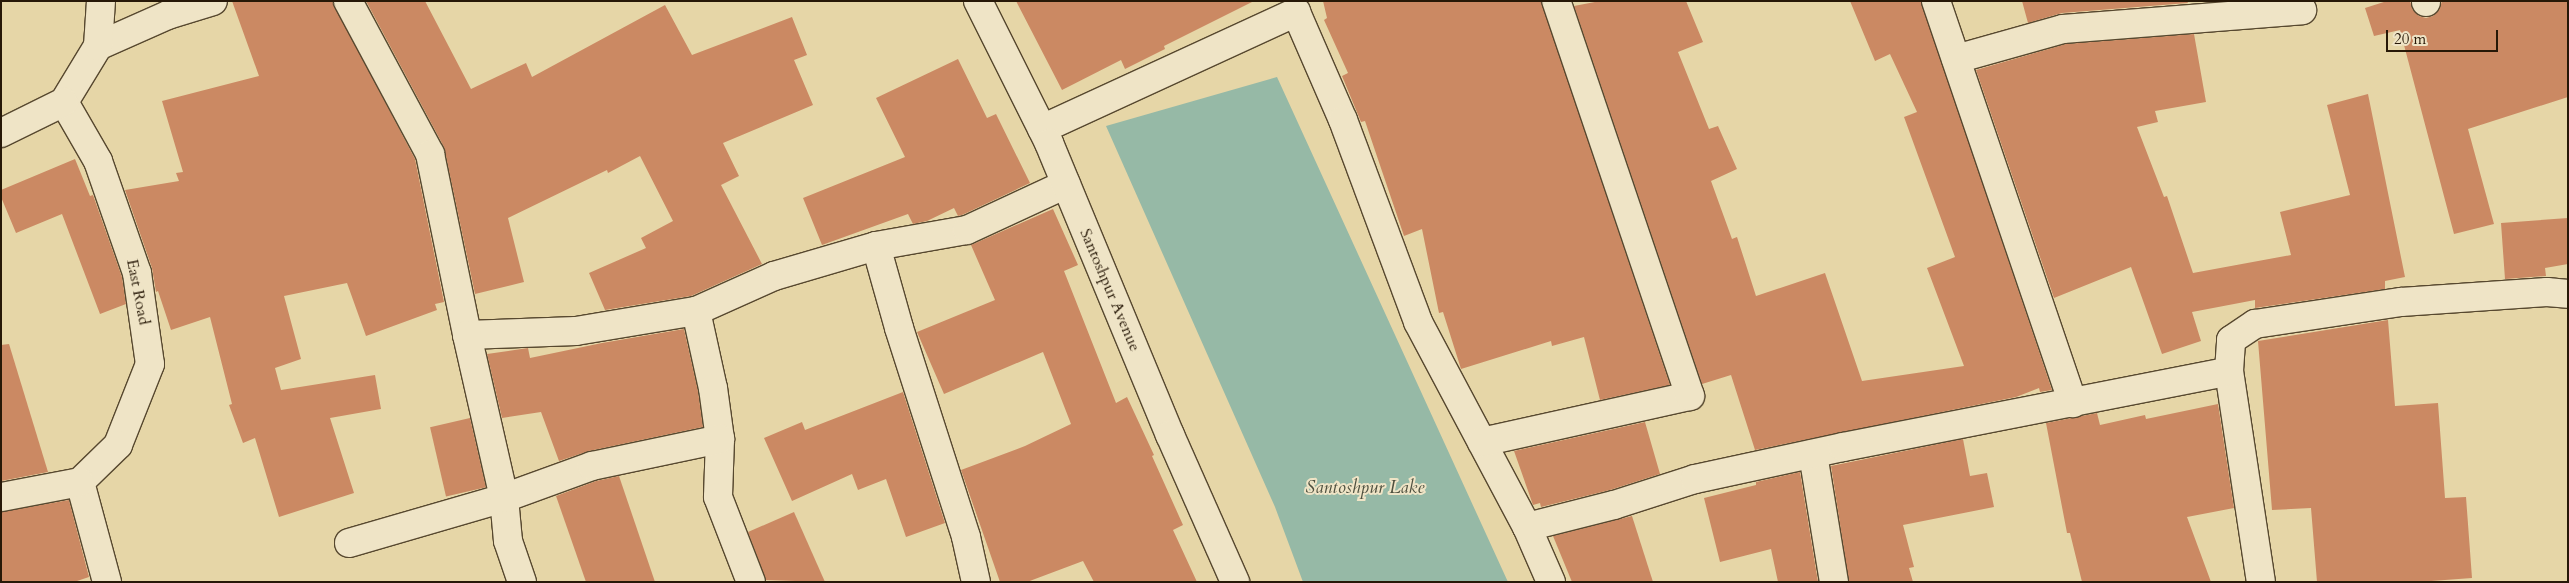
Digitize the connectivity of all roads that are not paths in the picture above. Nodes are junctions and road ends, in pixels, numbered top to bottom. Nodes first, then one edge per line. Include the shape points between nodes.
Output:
1 (101, 1) edge
2 (213, 1) edge
3 (348, 1) edge
4 (978, 1) edge
5 (1556, 1) edge
6 (1936, 1) edge
7 (2302, 10) dead end
8 (98, 46) junction
9 (1956, 59) junction
10 (64, 102) junction
11 (1042, 129) junction
12 (1, 133) edge
13 (1066, 184) junction
14 (876, 246) junction
15 (2568, 294) edge
16 (696, 310) junction
17 (467, 335) junction
18 (2229, 371) junction
19 (2073, 403) junction
20 (720, 439) junction
21 (1482, 442) junction
22 (1813, 454) junction
23 (80, 482) junction
24 (1, 497) edge
25 (504, 498) junction
26 (1527, 527) junction
27 (349, 542) dead end
28 (107, 582) edge
29 (522, 582) edge
30 (751, 582) edge
31 (976, 582) edge
32 (1235, 582) edge
33 (1551, 582) edge
34 (1834, 582) edge
35 (2261, 582) edge

1 - 8 street
2 - 8 street via 168,15
3 - 17 street via 430,154
4 - 11 street, Santoshpur Avenue
5 - 21 street via 1690,396
6 - 9 street
7 - 9 street via 2063,29
8 - 10 street
9 - 19 street
10 - 12 street
10 - 23 street, East Road via 98,160 137,273 150,364 118,445
11 - 13 street, Santoshpur Avenue
11 - 21 street via 1296,12 1343,120 1418,322
13 - 14 street via 967,230
13 - 32 street, Santoshpur Avenue
14 - 16 street via 774,276
14 - 31 street via 966,537
15 - 18 street via 2547,292 2401,302 2255,324 2231,340
16 - 17 street via 576,331
16 - 20 street
17 - 25 street
18 - 19 street
18 - 35 street
19 - 22 street
20 - 25 street via 592,466
20 - 30 street via 718,497
21 - 26 street
22 - 26 street via 1695,480
22 - 34 street
23 - 24 street
23 - 28 street
25 - 27 street
25 - 29 street via 508,541
26 - 33 street

